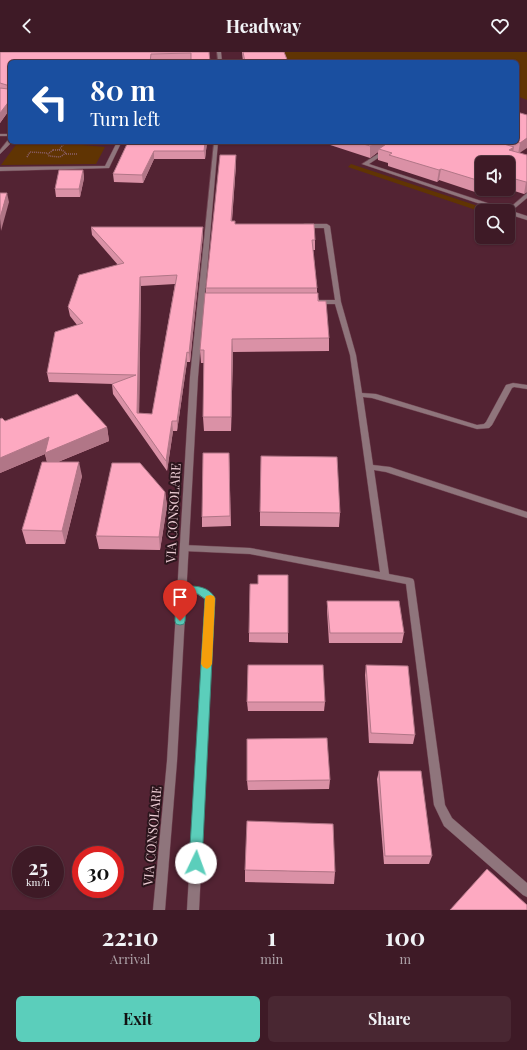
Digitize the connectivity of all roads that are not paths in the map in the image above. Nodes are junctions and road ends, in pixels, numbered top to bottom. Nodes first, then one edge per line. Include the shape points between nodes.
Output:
1 (8, 143) edge
2 (118, 144) edge
3 (216, 144) edge
4 (397, 144) edge
5 (0, 153) edge
6 (0, 169) edge
7 (527, 195) edge
8 (486, 204) edge
9 (515, 205) edge
10 (515, 214) edge
11 (527, 218) edge
12 (295, 226) edge
13 (306, 302) edge
14 (338, 302) junction
15 (527, 387) edge
16 (359, 395) junction
17 (369, 467) junction
18 (527, 515) edge
19 (184, 548) junction
20 (385, 577) junction
21 (182, 590) junction
22 (527, 891) edge
23 (158, 910) edge
24 (193, 910) edge

1 - 5 street
2 - 6 street via 107,167
3 - 19 street, VIA CONSOLARE via 205,229 206,302 194,377
4 - 8 street via 365,164
7 - 9 street
10 - 11 street
12 - 14 street via 327,226
13 - 14 street
14 - 16 street via 353,354
15 - 16 street via 510,387 489,423 477,427 373,396
16 - 17 street
17 - 18 street via 387,469
17 - 20 street
19 - 20 street via 250,551
19 - 21 street, VIA CONSOLARE
20 - 22 street via 410,581 443,814 448,822
21 - 23 street, VIA CONSOLARE via 172,760
21 - 24 street via 199,590 210,598

